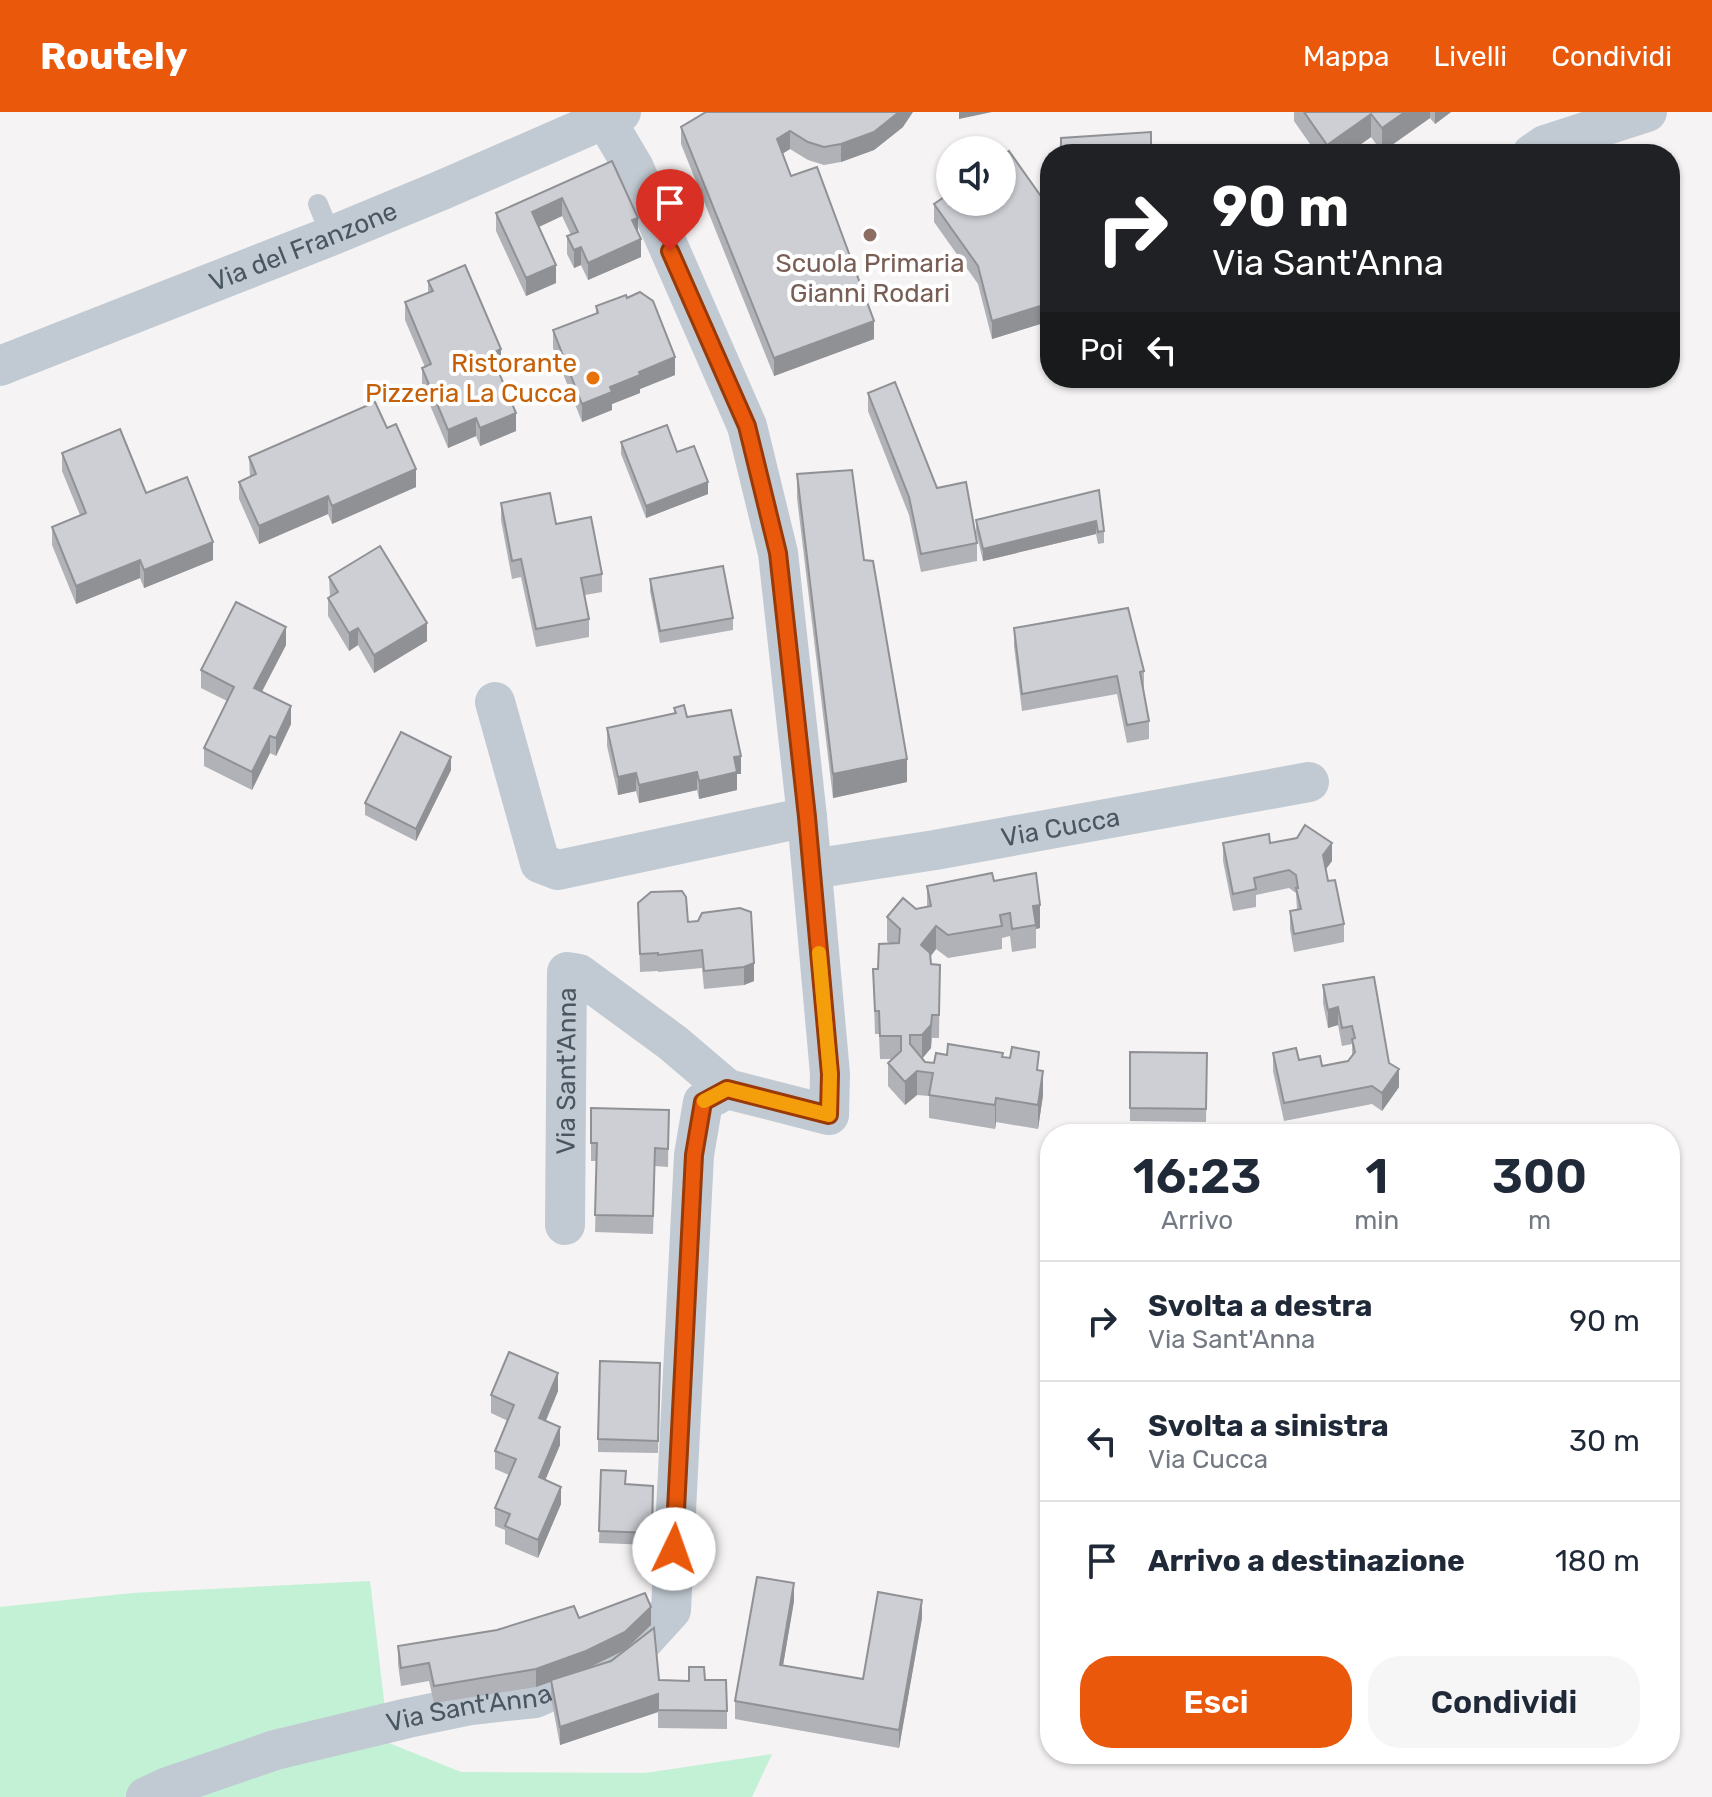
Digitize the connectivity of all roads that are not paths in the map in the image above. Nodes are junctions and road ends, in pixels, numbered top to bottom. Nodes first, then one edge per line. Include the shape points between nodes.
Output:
1 (1647, 112) edge
2 (609, 115) edge
3 (1548, 144) edge
4 (0, 366) edge
5 (495, 702) dead end
6 (1309, 782) dead end
7 (807, 817) junction
8 (812, 869) junction
9 (727, 1089) junction
10 (565, 1225) dead end
11 (146, 1797) edge

1 - 3 street
2 - 4 street, Via del Franzone via 325,220
2 - 7 street via 747,426 778,553
5 - 7 street via 540,863 558,870
6 - 8 street, Via Cucca
7 - 8 street
8 - 9 street, Via Sant'Anna via 829,1115
9 - 10 street, Via Sant'Anna via 591,982 567,972
9 - 11 street, Via Sant'Anna via 703,1102 694,1155 671,1610 630,1655 535,1698 471,1705 275,1750

